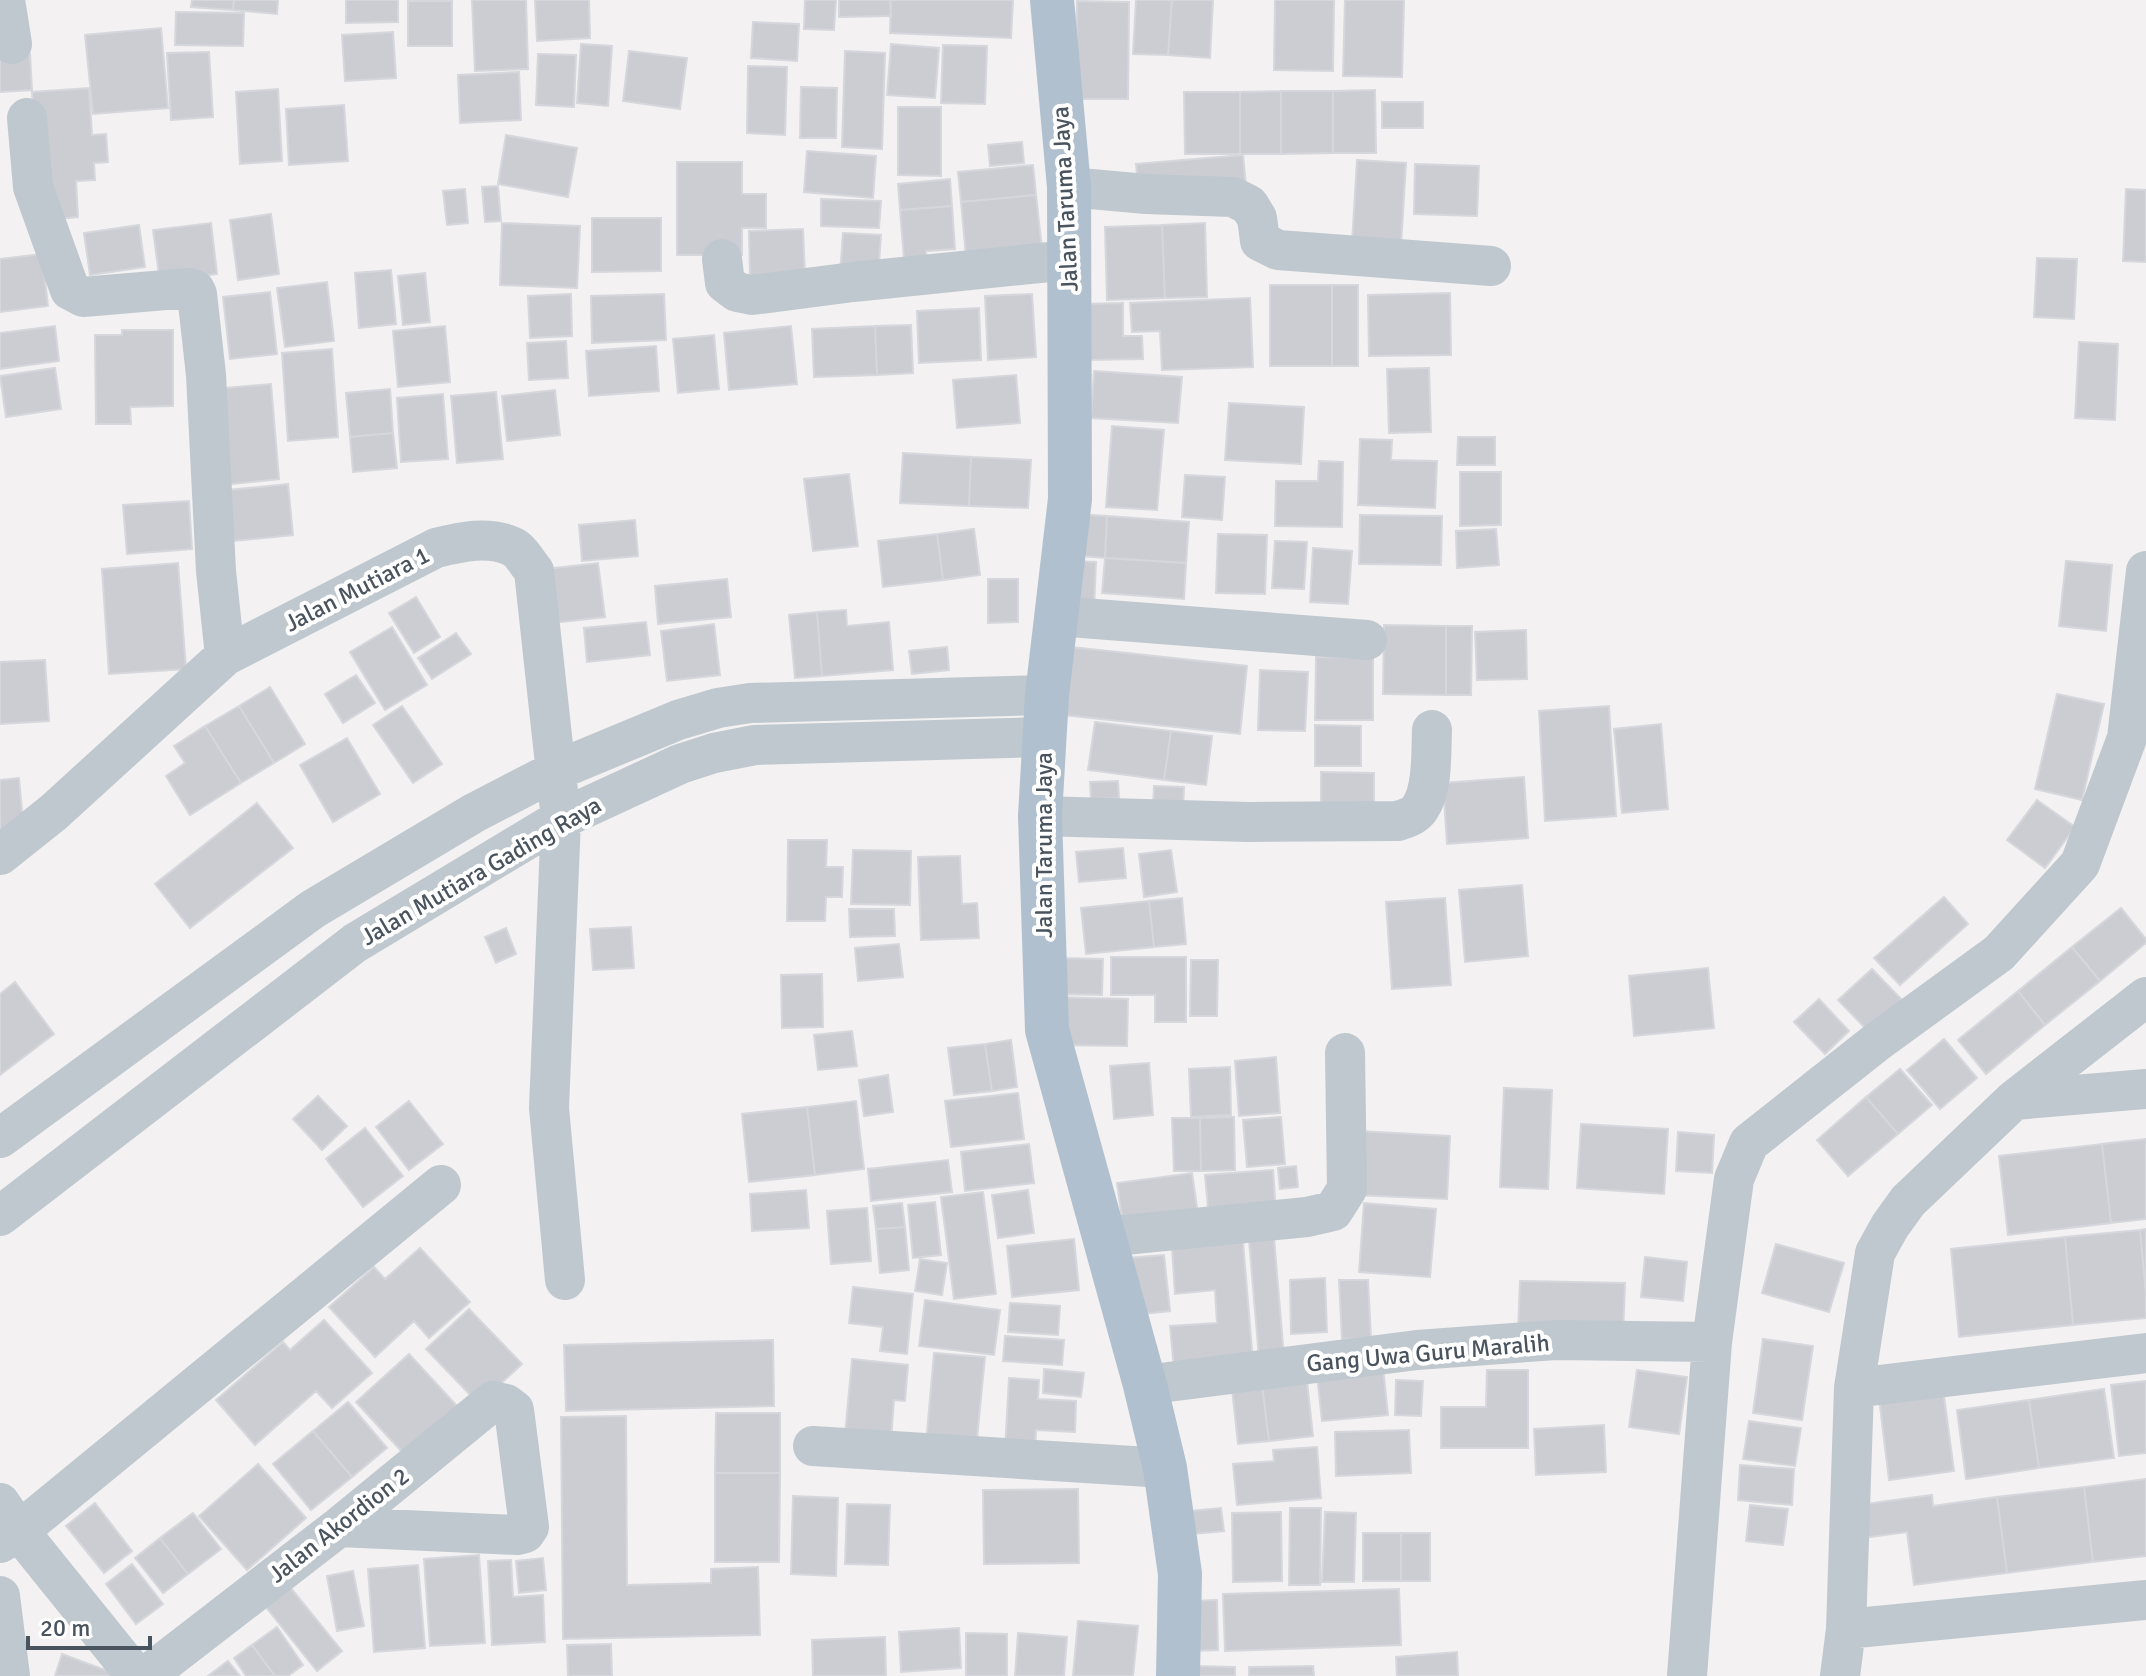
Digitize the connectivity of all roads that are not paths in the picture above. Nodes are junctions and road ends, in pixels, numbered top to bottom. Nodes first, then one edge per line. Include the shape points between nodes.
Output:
1 (5, 0) edge
2 (1052, 0) edge
3 (12, 44) dead end
4 (27, 118) dead end
5 (1069, 187) junction
6 (722, 259) dead end
7 (1070, 260) junction
8 (1491, 266) dead end
9 (2146, 571) edge
10 (1057, 616) junction
11 (1367, 640) dead end
12 (225, 656) junction
13 (750, 703) junction
14 (1046, 716) junction
15 (1432, 730) dead end
16 (755, 745) junction
17 (555, 771) junction
18 (1040, 816) junction
19 (561, 819) junction
20 (0, 855) edge
21 (2146, 997) edge
22 (1345, 1053) dead end
23 (2146, 1089) edge
24 (2014, 1100) junction
25 (0, 1138) edge
26 (441, 1185) dead end
27 (0, 1216) edge
28 (1104, 1237) junction
29 (565, 1280) dead end
30 (1712, 1342) junction
31 (2146, 1353) edge
32 (1145, 1385) junction
33 (1854, 1388) junction
34 (813, 1446) dead end
35 (1165, 1468) junction
36 (6, 1526) edge
37 (339, 1527) junction
38 (0, 1596) edge
39 (2146, 1600) edge
40 (1846, 1629) junction
41 (10, 1676) edge
42 (136, 1676) edge
43 (146, 1676) edge
44 (1178, 1676) edge
45 (1687, 1676) edge
46 (1840, 1676) edge

1 - 3 street
2 - 5 main road, Jalan Taruma Jaya
4 - 12 street via 33,187 70,290 83,297 189,288 197,294
5 - 7 main road, Jalan Taruma Jaya
5 - 8 street via 1233,197 1249,205 1257,218 1260,241 1278,250
6 - 7 street via 725,283 752,295
7 - 10 main road, Jalan Taruma Jaya via 1070,499
9 - 30 street via 2127,738 2080,864 1999,953 1749,1143 1734,1179
10 - 11 street
10 - 14 main road, Jalan Taruma Jaya
12 - 17 street, Jalan Mutiara 1 via 436,548 466,541 515,548 534,571
12 - 20 street, Jalan Mutiara 1
13 - 14 street, Jalan Mutiara Gading Raya
13 - 16 street
13 - 17 street, Jalan Mutiara Gading Raya via 678,720
14 - 16 street, Jalan Mutiara Gading Raya
14 - 18 main road, Jalan Taruma Jaya
15 - 18 street via 1423,802 1410,817 1398,821
16 - 19 street, Jalan Mutiara Gading Raya via 680,764
17 - 19 street, Jalan Mutiara 1
17 - 25 street, Jalan Mutiara Gading Raya via 313,909
18 - 28 main road, Jalan Taruma Jaya via 1047,1030
19 - 27 street, Jalan Mutiara Gading Raya via 355,943
19 - 29 street, Jalan Mutiara 1 via 549,1108
21 - 24 street
22 - 28 street via 1347,1189 1333,1211
23 - 24 street
24 - 33 street via 1908,1201 1875,1253
26 - 36 street
28 - 32 main road, Jalan Taruma Jaya
30 - 32 street, Gang Uwa Guru Maralih via 1556,1340 1417,1350
30 - 45 street
31 - 33 street
32 - 35 main road, Jalan Taruma Jaya
33 - 40 street
34 - 35 street
35 - 44 main road, Jalan Taruma Jaya via 1180,1574
36 - 42 street
37 - 37 street, Jalan Akordion 2 via 525,1533 529,1527 514,1410 493,1401
37 - 43 street, Jalan Akordion 2
38 - 41 street
39 - 40 street
40 - 46 street

